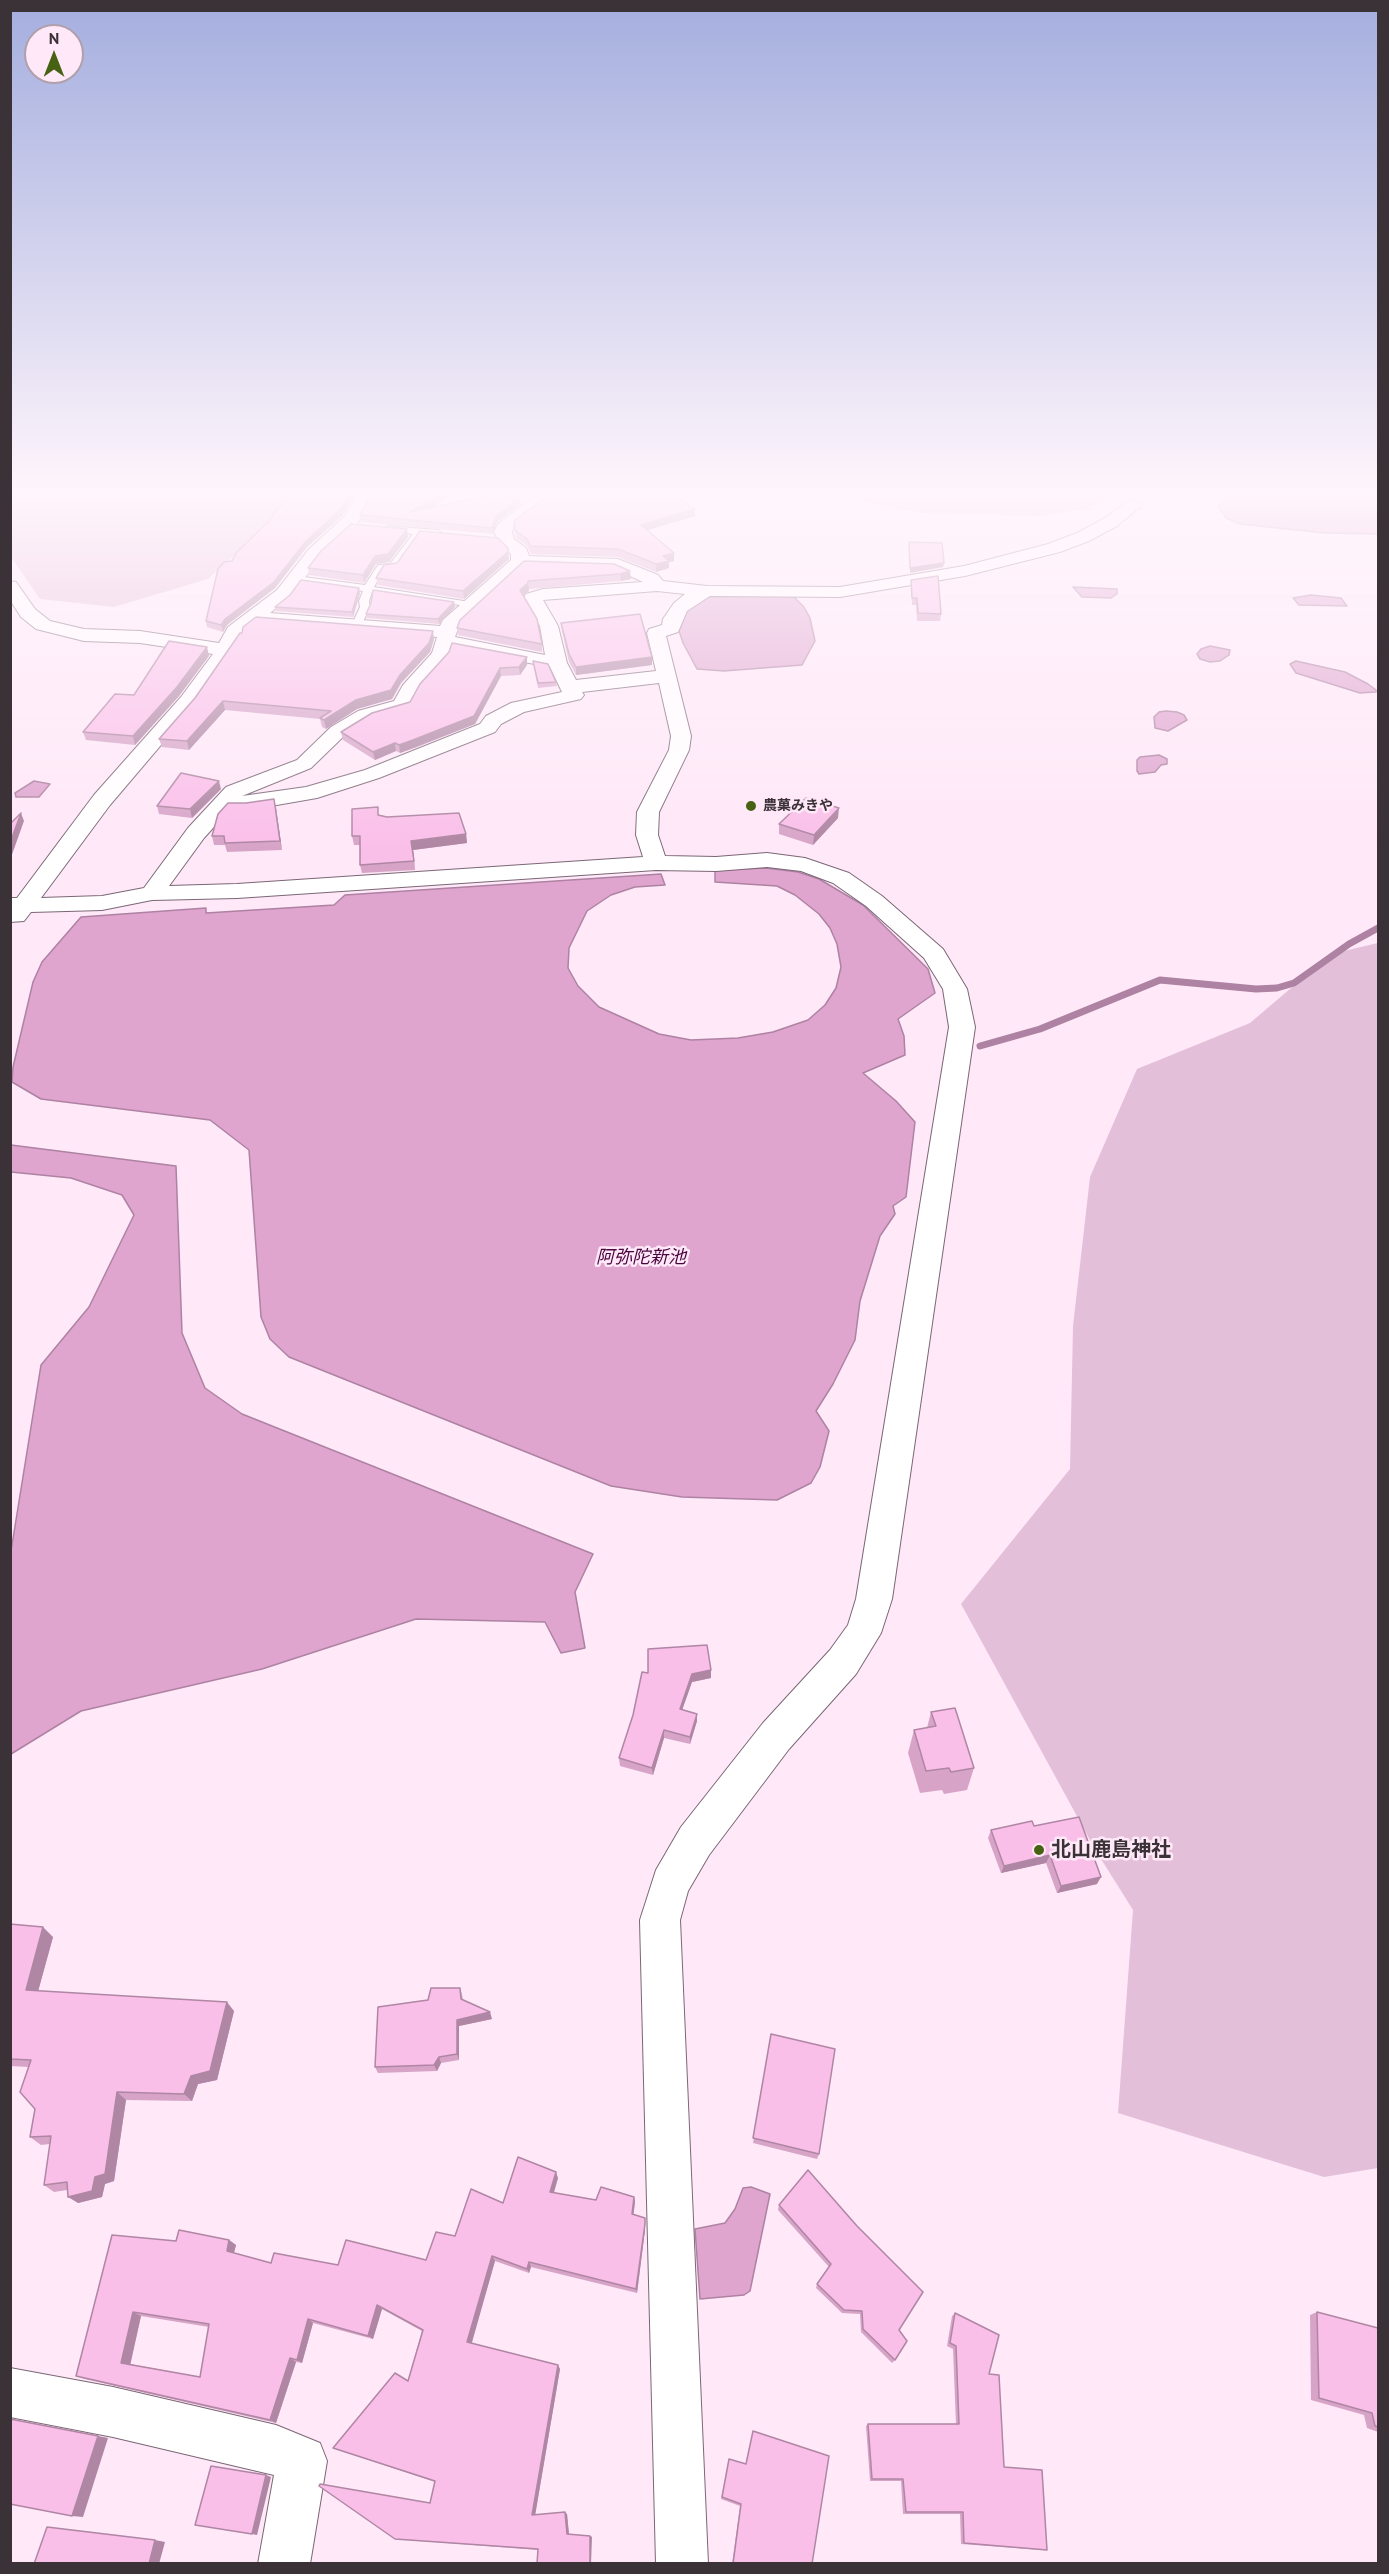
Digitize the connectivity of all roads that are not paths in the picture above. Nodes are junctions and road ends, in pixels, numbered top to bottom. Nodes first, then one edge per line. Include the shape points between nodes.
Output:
1 (25, 609) edge
2 (261, 609) edge
3 (364, 609) edge
4 (466, 609) edge
5 (530, 609) edge
6 (679, 609) edge
7 (251, 616) junction
8 (357, 624) junction
9 (446, 636) junction
10 (225, 650) junction
11 (557, 663) junction
12 (667, 675) junction
13 (570, 687) junction
14 (225, 802) junction
15 (656, 863) junction
16 (152, 893) junction
17 (15, 911) edge
18 (10, 2392) edge
19 (284, 2564) edge
20 (682, 2564) edge

1 - 10 street via 43,625 84,635 140,637
2 - 7 street
3 - 8 lane
4 - 9 street via 450,624
5 - 11 street via 549,626
6 - 12 street via 671,628 656,633
7 - 8 street
7 - 10 street via 235,631
8 - 9 street
9 - 11 street
9 - 14 street via 441,654 410,689 402,705 365,715 338,731 304,764 234,792
10 - 17 street via 188,701 102,800
11 - 13 street
12 - 13 street
12 - 15 street via 681,736 680,750 648,812 647,835
13 - 14 street via 574,695 518,707 493,720 489,728 372,774 309,792
14 - 16 street via 196,833
15 - 16 street via 237,891
15 - 20 street via 767,860 805,865 841,878 874,901 934,954 956,989 962,1027 874,1599 863,1633 695,1841 670,1884 660,1920
16 - 17 street via 102,903
18 - 19 street via 276,2450 302,2461

